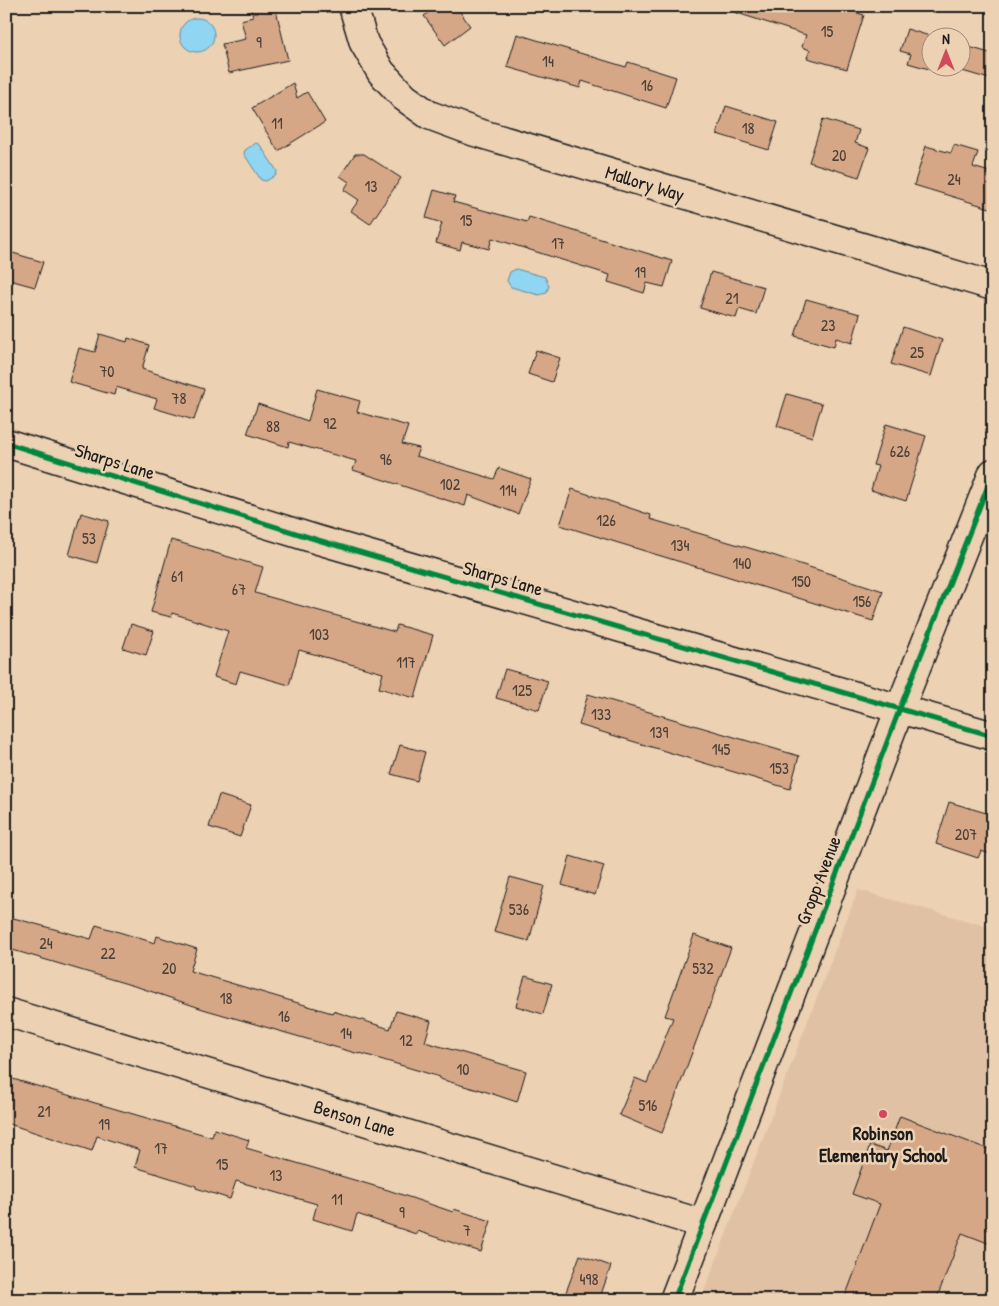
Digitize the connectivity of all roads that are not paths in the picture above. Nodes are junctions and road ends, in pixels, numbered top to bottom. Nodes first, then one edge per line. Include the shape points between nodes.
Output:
1 (353, 6) edge
2 (993, 286) edge
3 (6, 443) edge
4 (993, 473) edge
5 (900, 708) junction
6 (993, 736) edge
7 (6, 1012) edge
8 (702, 1224) junction
9 (674, 1300) edge

1 - 2 street, Mallory Way via 364,43 380,72 404,97 429,115 475,132
3 - 5 street, Sharps Lane via 318,540
4 - 5 street, Gropp Avenue
5 - 6 street, Sharps Lane
5 - 8 street, Gropp Avenue
7 - 8 street, Benson Lane
8 - 9 street, Gropp Avenue

